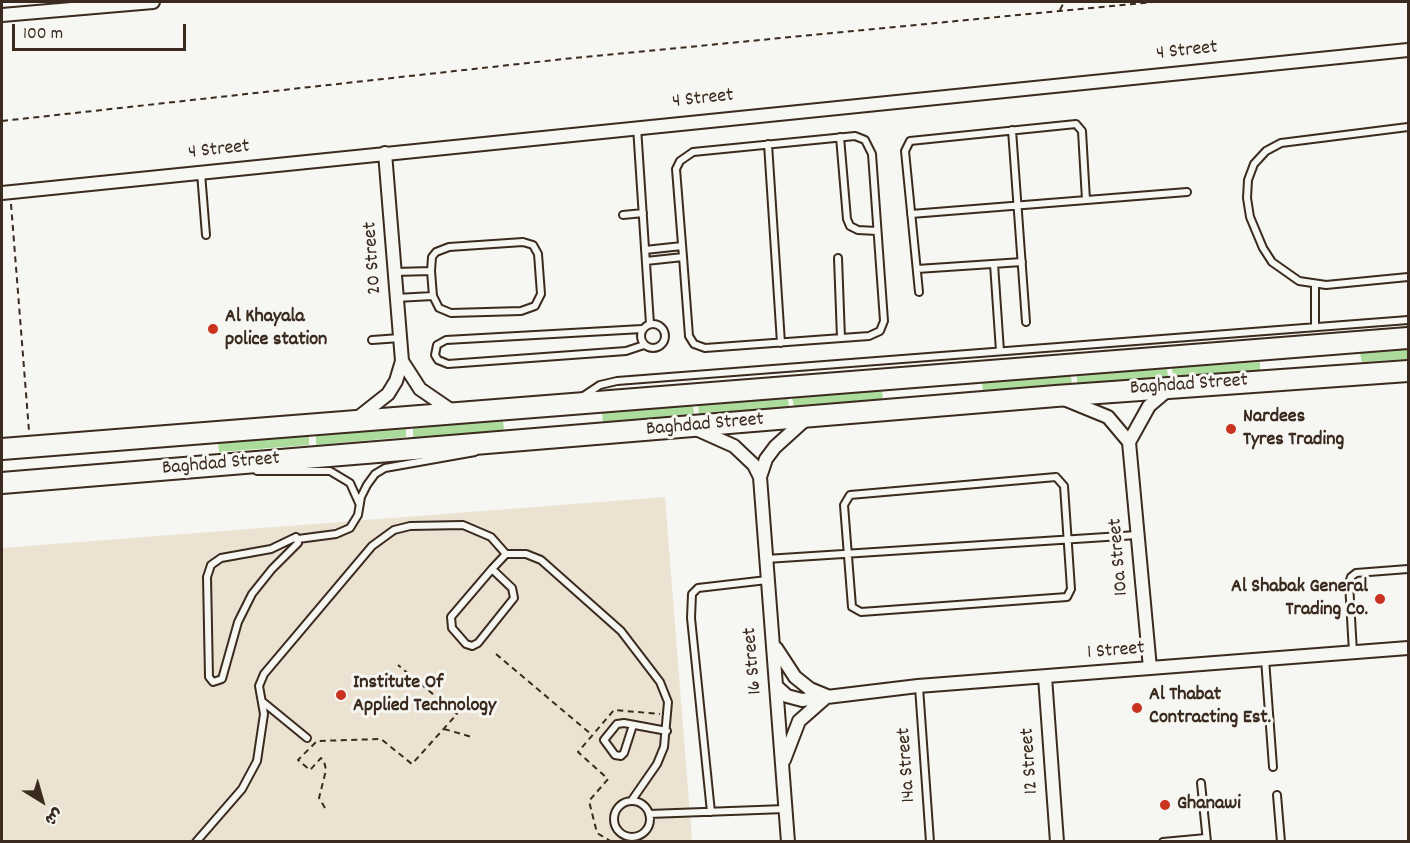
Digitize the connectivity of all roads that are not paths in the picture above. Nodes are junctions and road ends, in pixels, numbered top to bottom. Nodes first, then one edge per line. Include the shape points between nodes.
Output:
1 (153, 2) edge
2 (2, 15) edge
3 (1408, 50) edge
4 (637, 126) junction
5 (1408, 127) edge
6 (1012, 130) junction
7 (840, 137) junction
8 (768, 144) junction
9 (385, 153) junction
10 (201, 172) junction
11 (6, 192) edge
12 (1187, 192) dead end
13 (1086, 200) junction
14 (1018, 206) junction
15 (643, 213) junction
16 (911, 214) junction
17 (623, 215) dead end
18 (877, 231) junction
19 (206, 235) dead end
20 (682, 246) junction
21 (645, 250) junction
22 (682, 257) junction
23 (838, 258) dead end
24 (646, 261) junction
25 (1022, 262) junction
26 (994, 264) junction
27 (917, 269) junction
28 (431, 271) junction
29 (395, 272) junction
30 (1408, 278) edge
31 (1315, 285) junction
32 (920, 292) dead end
33 (433, 296) junction
34 (396, 298) junction
35 (1408, 320) edge
36 (1026, 322) dead end
37 (650, 324) junction
38 (1315, 327) junction
39 (642, 329) junction
40 (400, 338) junction
41 (841, 338) junction
42 (1408, 338) edge
43 (372, 340) dead end
44 (782, 343) junction
45 (644, 345) junction
46 (1000, 351) junction
47 (402, 361) junction
48 (1408, 371) edge
49 (1171, 388) junction
50 (1056, 396) junction
51 (571, 404) junction
52 (455, 413) junction
53 (808, 417) junction
54 (353, 422) junction
55 (690, 427) junction
56 (508, 441) junction
57 (1129, 442) junction
58 (2, 449) edge
59 (220, 465) junction
60 (760, 477) junction
61 (63, 478) junction
62 (2, 483) edge
63 (2, 491) edge
64 (359, 503) junction
65 (1138, 535) junction
66 (298, 539) junction
67 (1068, 539) junction
68 (506, 554) junction
69 (847, 554) junction
70 (766, 559) junction
71 (492, 569) junction
72 (1408, 569) edge
73 (767, 580) junction
74 (772, 640) junction
75 (1408, 648) edge
76 (1353, 652) junction
77 (1265, 659) junction
78 (1150, 669) junction
79 (1045, 677) junction
80 (776, 686) junction
81 (918, 686) junction
82 (828, 696) junction
83 (263, 702) junction
84 (633, 725) junction
85 (667, 730) junction
86 (307, 738) dead end
87 (782, 767) junction
88 (1273, 767) dead end
89 (1201, 783) dead end
90 (1277, 795) dead end
91 (632, 800) junction
92 (786, 809) junction
93 (711, 812) junction
94 (650, 814) junction
95 (638, 839) edge
96 (1206, 840) edge
97 (196, 842) edge
98 (788, 842) edge
99 (930, 842) edge
100 (1057, 842) edge
101 (1163, 842) edge
102 (1281, 842) edge

1 - 2 street
3 - 4 street, 4 Street
4 - 9 street, 4 Street
4 - 15 lane
5 - 31 lane via 1281,143 1254,164 1248,180 1248,198 1256,234 1272,262 1299,281
6 - 13 lane via 1079,126
6 - 14 lane
6 - 16 lane via 910,141 905,151
7 - 8 lane
7 - 18 lane via 847,219 858,230
7 - 18 lane via 860,137 871,148
8 - 20 lane via 693,152 680,161 676,169
8 - 44 lane
9 - 10 street, 4 Street
9 - 29 street, 20 Street
10 - 11 street, 4 Street
10 - 19 lane
12 - 13 lane
13 - 14 lane
14 - 16 lane
14 - 25 lane
15 - 17 lane
15 - 21 lane
16 - 27 lane
18 - 41 lane via 883,326 873,336
20 - 21 lane
20 - 22 lane
21 - 24 lane
22 - 24 lane
22 - 44 lane via 689,336 694,344 705,348
23 - 41 lane
24 - 37 lane
25 - 26 lane
25 - 36 lane
26 - 27 lane
26 - 46 lane
27 - 32 lane
28 - 29 lane
28 - 33 lane
28 - 33 lane via 432,257 442,248 523,242 533,245 538,254 540,300 528,310 451,313 439,308
29 - 34 street, 20 Street
30 - 31 lane
31 - 38 lane
33 - 34 lane
34 - 40 street, 20 Street
35 - 38 lane
37 - 39 lane
37 - 45 lane via 661,327 665,337 654,348
38 - 46 lane
39 - 45 lane
39 - 45 lane via 446,340 437,345 435,356 448,364 626,351
40 - 43 lane
40 - 47 street, 20 Street
41 - 44 lane
42 - 51 main road, Baghdad Street
46 - 51 lane via 617,381 600,385
47 - 52 street, 20 Street via 420,389
47 - 54 street, 20 Street via 388,394
48 - 49 main road, Baghdad Street
49 - 50 main road, Baghdad Street
49 - 57 street via 1149,406
50 - 53 main road, Baghdad Street
50 - 57 street via 1108,417
51 - 52 main road, Baghdad Street
52 - 54 main road, Baghdad Street
53 - 55 main road, Baghdad Street
53 - 60 street, 16 Street via 775,447
54 - 58 main road, Baghdad Street
55 - 56 main road, Baghdad Street
55 - 60 street via 734,446
56 - 59 main road, Baghdad Street
56 - 64 lane via 449,459 385,468 370,480
57 - 65 street, 10a Street
59 - 61 main road, Baghdad Street
59 - 64 lane via 258,471 330,471 350,483
60 - 70 street, 16 Street
61 - 62 main road, Baghdad Street
61 - 63 main road
64 - 66 lane via 356,519 346,531
65 - 67 lane
65 - 78 street, 10a Street
66 - 66 lane via 252,594 238,622 222,679 213,682 209,677 207,599 211,565 221,558 271,549 294,537
67 - 69 lane
67 - 69 lane via 1071,589 1067,597 861,612 850,603
67 - 69 lane via 1063,483 1053,477 850,495 844,506
68 - 71 lane
68 - 83 lane via 491,537 463,525 410,526 384,536 269,667 260,686
68 - 85 lane via 526,554 541,560 626,636 665,693
69 - 70 lane
70 - 73 street, 16 Street
71 - 71 lane via 450,620 452,628 469,645 478,643 514,598 512,588
72 - 76 lane via 1356,573 1351,577
73 - 74 street, 16 Street
73 - 93 lane via 698,588 692,594
74 - 80 street, 16 Street
74 - 82 street via 795,677
75 - 76 street, 1 Street
76 - 77 street, 1 Street
77 - 78 street, 1 Street
77 - 88 lane
78 - 79 street, 1 Street
79 - 81 street, 1 Street
79 - 100 street, 12 Street
80 - 82 street, 1 Street via 794,699
80 - 87 street, 16 Street
81 - 82 street, 1 Street
81 - 99 lane, 14a Street
82 - 87 street via 799,721
83 - 86 lane
83 - 97 lane via 260,744 250,776
84 - 84 lane via 617,724 604,737 615,755 624,753
84 - 85 lane
85 - 91 lane via 657,764
87 - 92 street, 16 Street
89 - 96 lane
90 - 102 lane
91 - 94 lane via 640,802
91 - 95 lane via 618,807 613,821 621,835
92 - 93 lane
92 - 98 street, 16 Street
93 - 94 lane
94 - 95 lane via 646,831
96 - 101 lane

